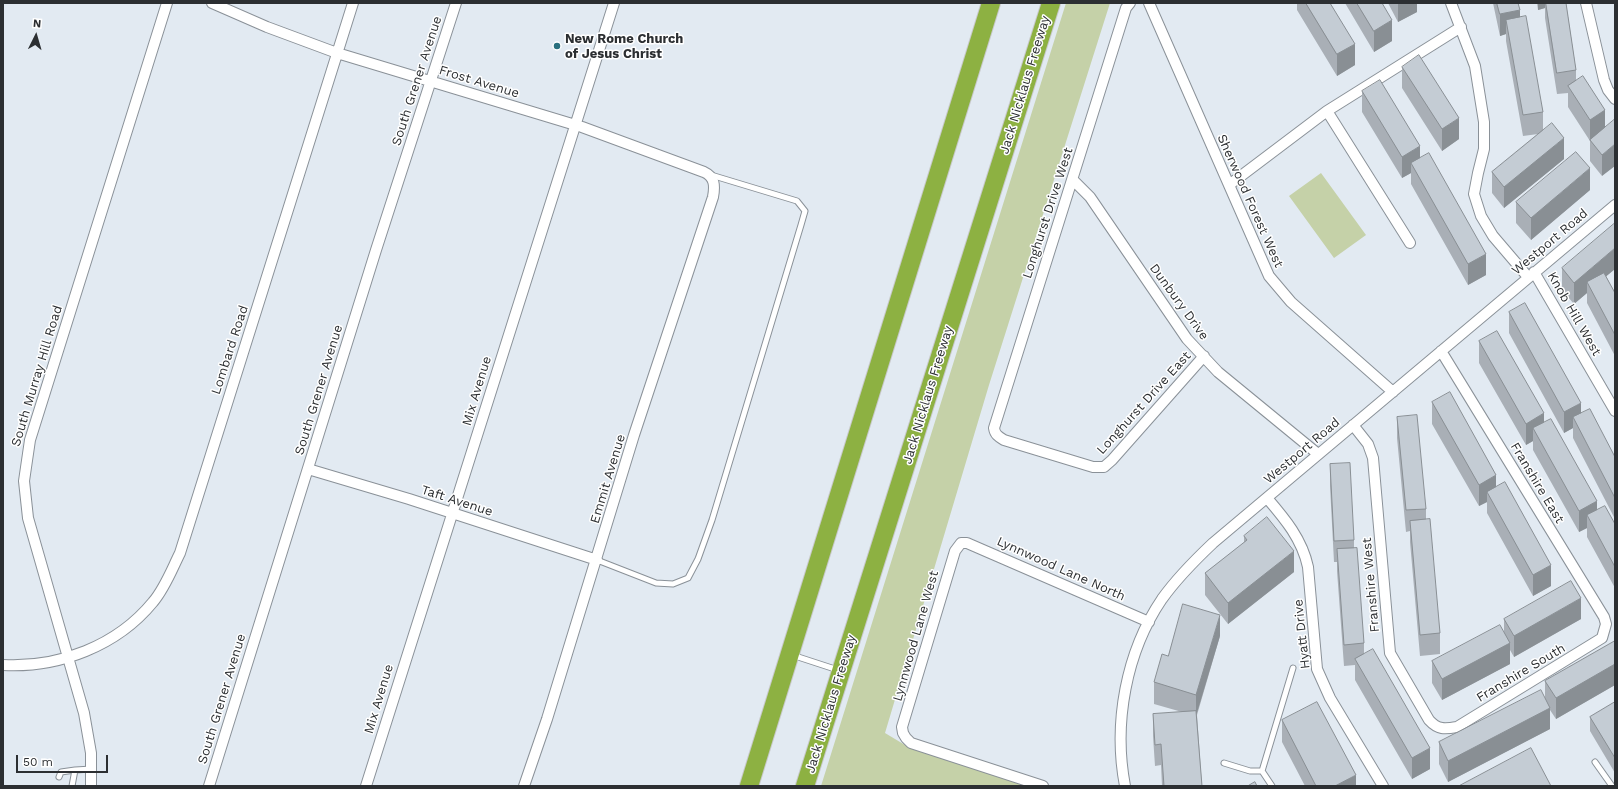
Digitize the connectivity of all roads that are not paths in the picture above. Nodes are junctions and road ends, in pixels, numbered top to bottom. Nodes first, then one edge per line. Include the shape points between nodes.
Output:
1 (167, 3) edge
2 (212, 3) edge
3 (353, 3) edge
4 (456, 3) edge
5 (614, 3) edge
6 (991, 3) edge
7 (1051, 3) edge
8 (1130, 3) edge
9 (1149, 3) edge
10 (1451, 3) edge
11 (1586, 3) edge
12 (1461, 27) junction
13 (337, 53) junction
14 (432, 81) junction
15 (1615, 99) edge
16 (1327, 111) junction
17 (575, 125) junction
18 (712, 177) junction
19 (1072, 180) junction
20 (1229, 185) junction
21 (1615, 205) edge
22 (1410, 243) dead end
23 (1531, 275) junction
24 (1441, 351) junction
25 (1204, 356) junction
26 (1393, 392) junction
27 (1615, 411) edge
28 (1353, 425) junction
29 (1318, 454) junction
30 (1104, 467) joint
31 (308, 469) junction
32 (1267, 498) junction
33 (452, 513) junction
34 (961, 543) joint
35 (597, 560) junction
36 (1149, 622) junction
37 (1605, 630) joint
38 (790, 654) junction
39 (68, 658) junction
40 (3, 665) edge
41 (1293, 668) dead end
42 (841, 672) junction
43 (1444, 729) joint
44 (1595, 762) dead end
45 (1224, 763) dead end
46 (92, 769) junction
47 (75, 770) junction
48 (1262, 771) junction
49 (59, 777) dead end
50 (72, 786) edge
51 (91, 786) edge
52 (209, 786) edge
53 (366, 786) edge
54 (524, 786) edge
55 (749, 786) edge
56 (805, 786) edge
57 (1044, 786) edge
58 (1125, 786) edge
59 (1272, 786) edge
60 (1383, 786) edge
61 (1612, 786) edge

1 - 39 street, South Murray Hill Road via 26,459 24,481 28,518
2 - 13 street, Frost Avenue
3 - 13 street, Lombard Road
4 - 14 street, South Grener Avenue
5 - 17 street, Mix Avenue
6 - 38 highway
7 - 42 highway, Jack Nicklaus Freeway
8 - 19 street, Longhurst Drive West via 1126,8
9 - 20 street, Sherwood Forest West
10 - 12 street, Knob Hill West
11 - 15 street via 1604,80
12 - 16 street
12 - 23 street, Knob Hill West via 1475,66 1484,122 1484,149 1474,194 1481,216 1493,236
13 - 14 street, Frost Avenue
13 - 39 street, Lombard Road via 180,553 161,589 144,612 104,643
14 - 17 street, Frost Avenue
14 - 31 street, South Grener Avenue
16 - 20 street
16 - 22 street
17 - 18 street, Frost Avenue
17 - 33 street, Mix Avenue
18 - 35 street, Emmit Avenue via 715,188 713,197 634,435
18 - 35 lane via 797,201 805,211 801,225 712,520 688,578 673,584 656,583
19 - 25 street, Dunbury Drive via 1090,197 1187,339
19 - 30 street, Longhurst Drive West via 994,432 1004,440 1093,467
20 - 26 street, Sherwood Forest West via 1269,276 1291,302
21 - 23 street, Westport Road
23 - 24 street, Westport Road
23 - 27 street, Knob Hill West
24 - 26 street, Westport Road
24 - 37 street, Franshire East via 1604,617
25 - 29 street, Dunbury Drive via 1218,372
25 - 30 street, Longhurst Drive East
26 - 28 street, Westport Road
28 - 29 street, Westport Road
28 - 43 street, Franshire West via 1368,444 1373,458 1390,653 1429,720 1435,727
29 - 32 street, Westport Road
31 - 33 street, Taft Avenue
31 - 52 street, South Grener Avenue
32 - 36 street, Westport Road via 1194,561 1166,595
32 - 60 street, Hyatt Drive via 1289,524 1305,553 1317,669 1330,698
33 - 35 street, Taft Avenue
33 - 53 street, Mix Avenue
34 - 36 street, Lynnwood Lane North via 973,545
34 - 57 street, Lynnwood Lane West via 954,551 902,727 903,733 911,743
35 - 54 street, Emmit Avenue
36 - 58 street, Westport Road via 1132,662 1125,692 1121,721
37 - 43 street, Franshire South via 1602,638 1595,644 1457,727
38 - 42 lane
38 - 55 highway
39 - 40 street, Lombard Road via 50,663
39 - 46 street, South Murray Hill Road via 86,725
41 - 48 lane
42 - 56 highway, Jack Nicklaus Freeway
44 - 61 lane
45 - 48 lane via 1250,771
46 - 47 lane
46 - 51 street, South Murray Hill Road
47 - 49 lane via 61,772
47 - 50 lane
48 - 59 lane

